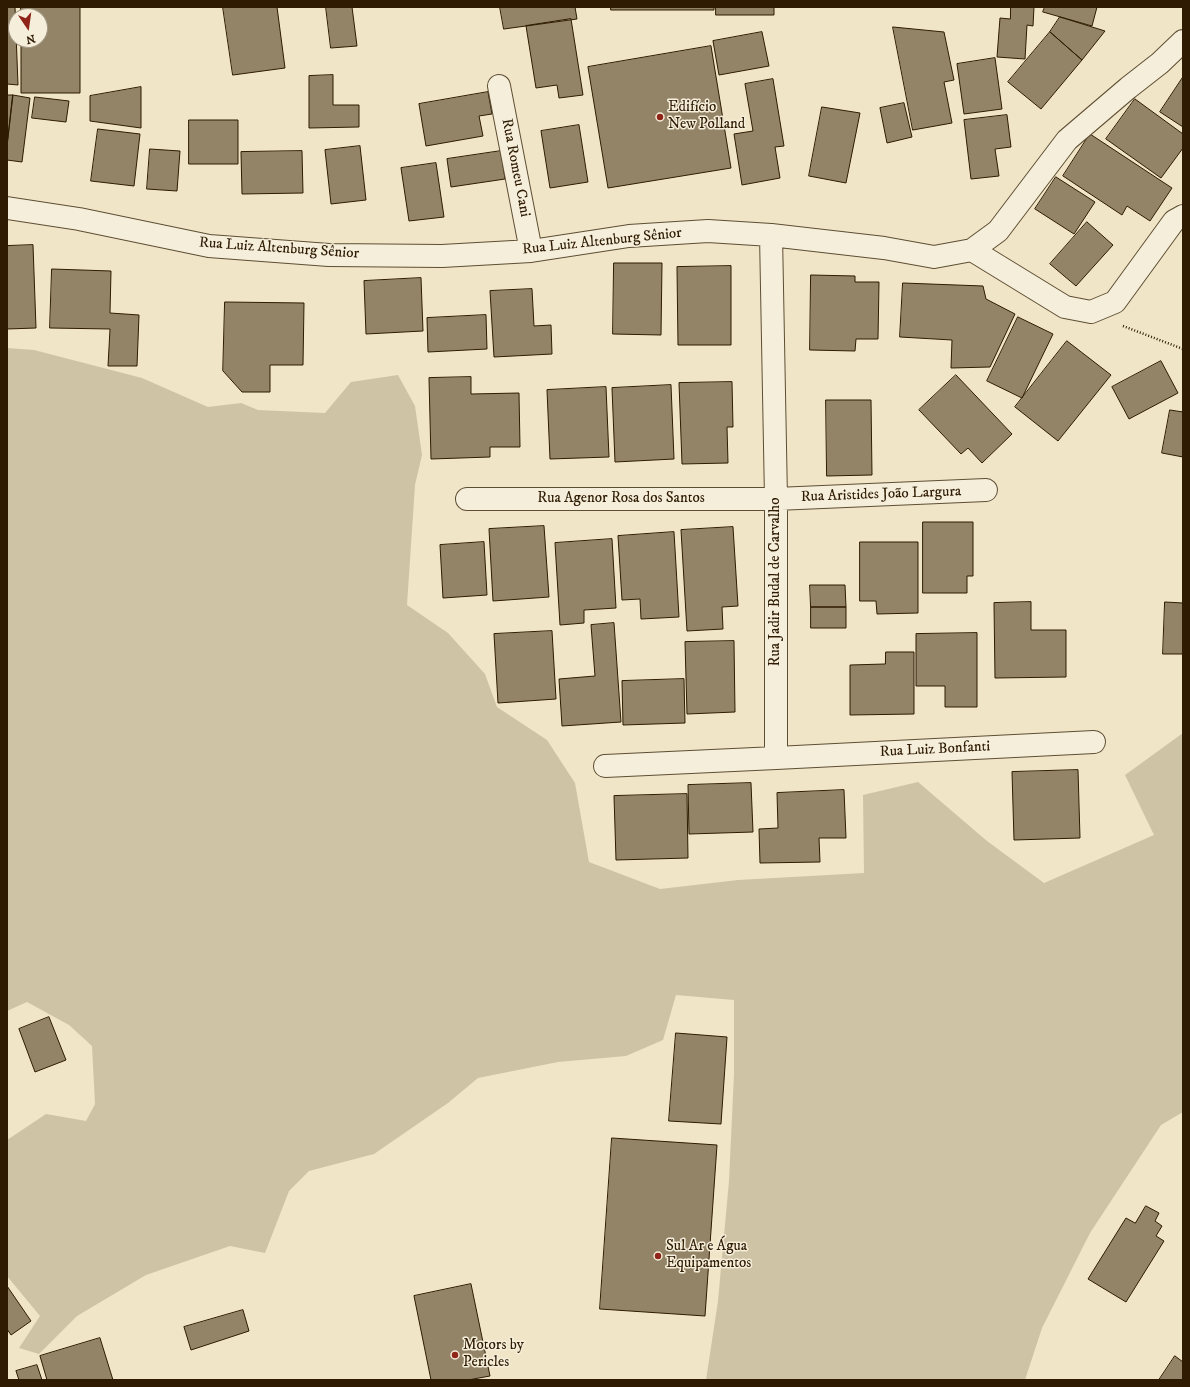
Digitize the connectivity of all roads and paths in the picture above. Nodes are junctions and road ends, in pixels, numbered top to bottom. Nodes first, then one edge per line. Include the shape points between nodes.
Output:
1 (1183, 41) edge
2 (499, 86) dead end
3 (7, 208) edge
4 (1183, 216) edge
5 (771, 235) junction
6 (972, 250) junction
7 (531, 251) junction
8 (1125, 327) dead end
9 (1183, 349) edge
10 (986, 490) dead end
11 (467, 499) dead end
12 (776, 499) junction
13 (1094, 742) dead end
14 (776, 758) junction
15 (606, 766) dead end

1 - 6 street, Rua Luiz Altenburg Sênior via 1067,140 998,231
2 - 7 street, Rua Romeu Cani
3 - 7 street, Rua Luiz Altenburg Sênior via 79,219 209,246 328,255 442,256
4 - 6 street via 1174,220 1114,302 1091,312 1065,307
5 - 6 street, Rua Luiz Altenburg Sênior via 884,248 934,257
5 - 7 street, Rua Luiz Altenburg Sênior via 708,231 629,236
5 - 12 street, Rua Jadir Budal de Carvalho
8 - 9 path
10 - 12 street, Rua Aristides João Largura
11 - 12 street, Rua Agenor Rosa dos Santos
12 - 14 street, Rua Jadir Budal de Carvalho
13 - 14 street, Rua Luiz Bonfanti
14 - 15 street

